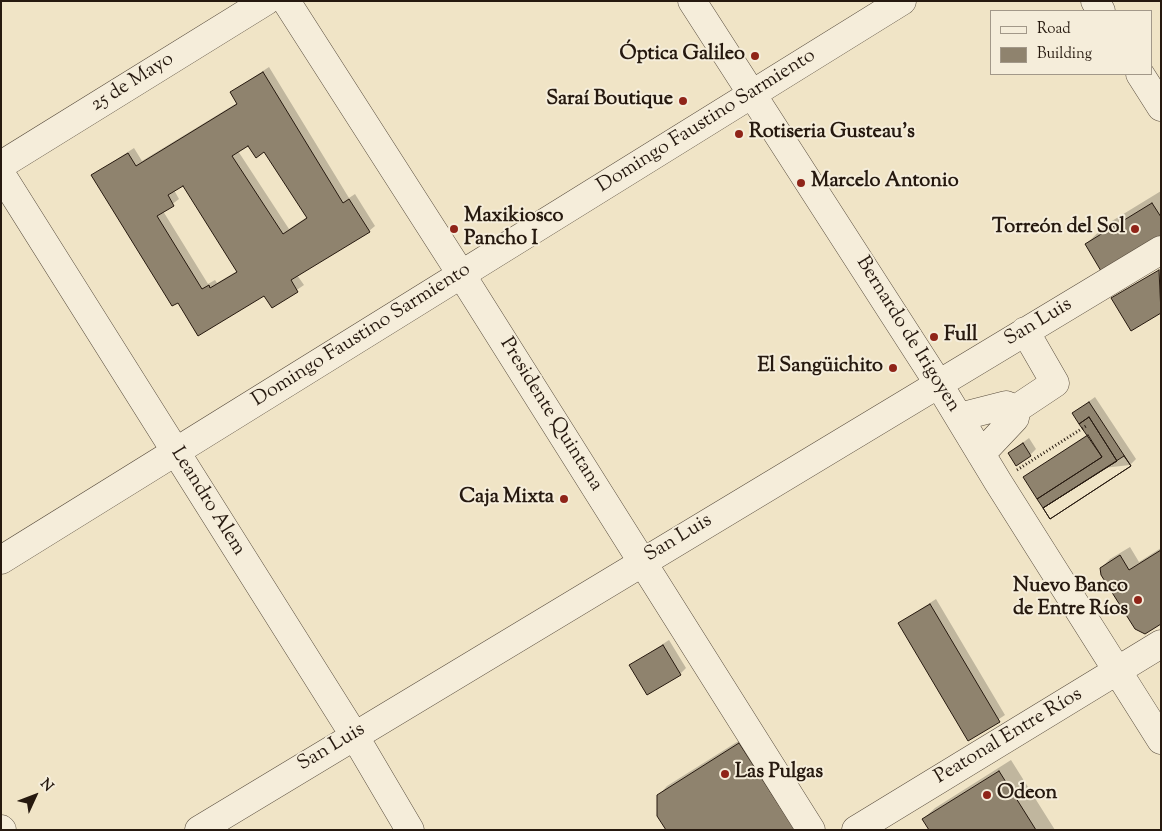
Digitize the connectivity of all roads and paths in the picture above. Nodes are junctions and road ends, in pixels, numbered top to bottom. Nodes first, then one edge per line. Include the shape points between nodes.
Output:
1 (266, 1) edge
2 (286, 1) edge
3 (692, 1) edge
4 (902, 1) edge
5 (1141, 75) edge
6 (753, 94) junction
7 (1161, 107) edge
8 (1, 165) edge
9 (1, 174) edge
10 (1161, 250) edge
11 (461, 274) junction
12 (1025, 331) junction
13 (938, 383) junction
14 (1016, 409) junction
15 (959, 417) junction
16 (1086, 426) dead end
17 (175, 452) junction
18 (981, 454) junction
19 (998, 482) junction
20 (1, 560) edge
21 (642, 561) junction
22 (1161, 644) edge
23 (1117, 671) junction
24 (354, 735) junction
25 (1161, 740) edge
26 (198, 830) edge
27 (410, 830) edge
28 (811, 830) edge
29 (856, 830) edge

1 - 8 street, 25 de Mayo
2 - 11 street, Presidente Quintana
3 - 6 street, Bernardo de Irigoyen
4 - 6 street, Domingo Faustino Sarmiento
5 - 7 street
6 - 11 street, Domingo Faustino Sarmiento
6 - 13 street, Bernardo de Irigoyen
9 - 17 street, Leandro Alem
10 - 12 street, San Luis
11 - 17 street, Domingo Faustino Sarmiento
11 - 21 street, Presidente Quintana
12 - 13 street, San Luis
12 - 14 street via 1055,382
13 - 15 street, Bernardo de Irigoyen
13 - 21 street, San Luis
14 - 15 street via 1006,405
14 - 18 street via 1015,418
15 - 18 street, Bernardo de Irigoyen
16 - 19 path
17 - 20 street, Domingo Faustino Sarmiento
17 - 24 street, Leandro Alem
18 - 19 street, Bernardo de Irigoyen
19 - 23 street, Bernardo de Irigoyen
21 - 24 street, San Luis
21 - 28 street, Presidente Quintana
22 - 23 street, Peatonal Entre Ríos
23 - 25 street, Bernardo de Irigoyen
23 - 29 street, Peatonal Entre Ríos
24 - 26 street, San Luis
24 - 27 street, Leandro Alem

